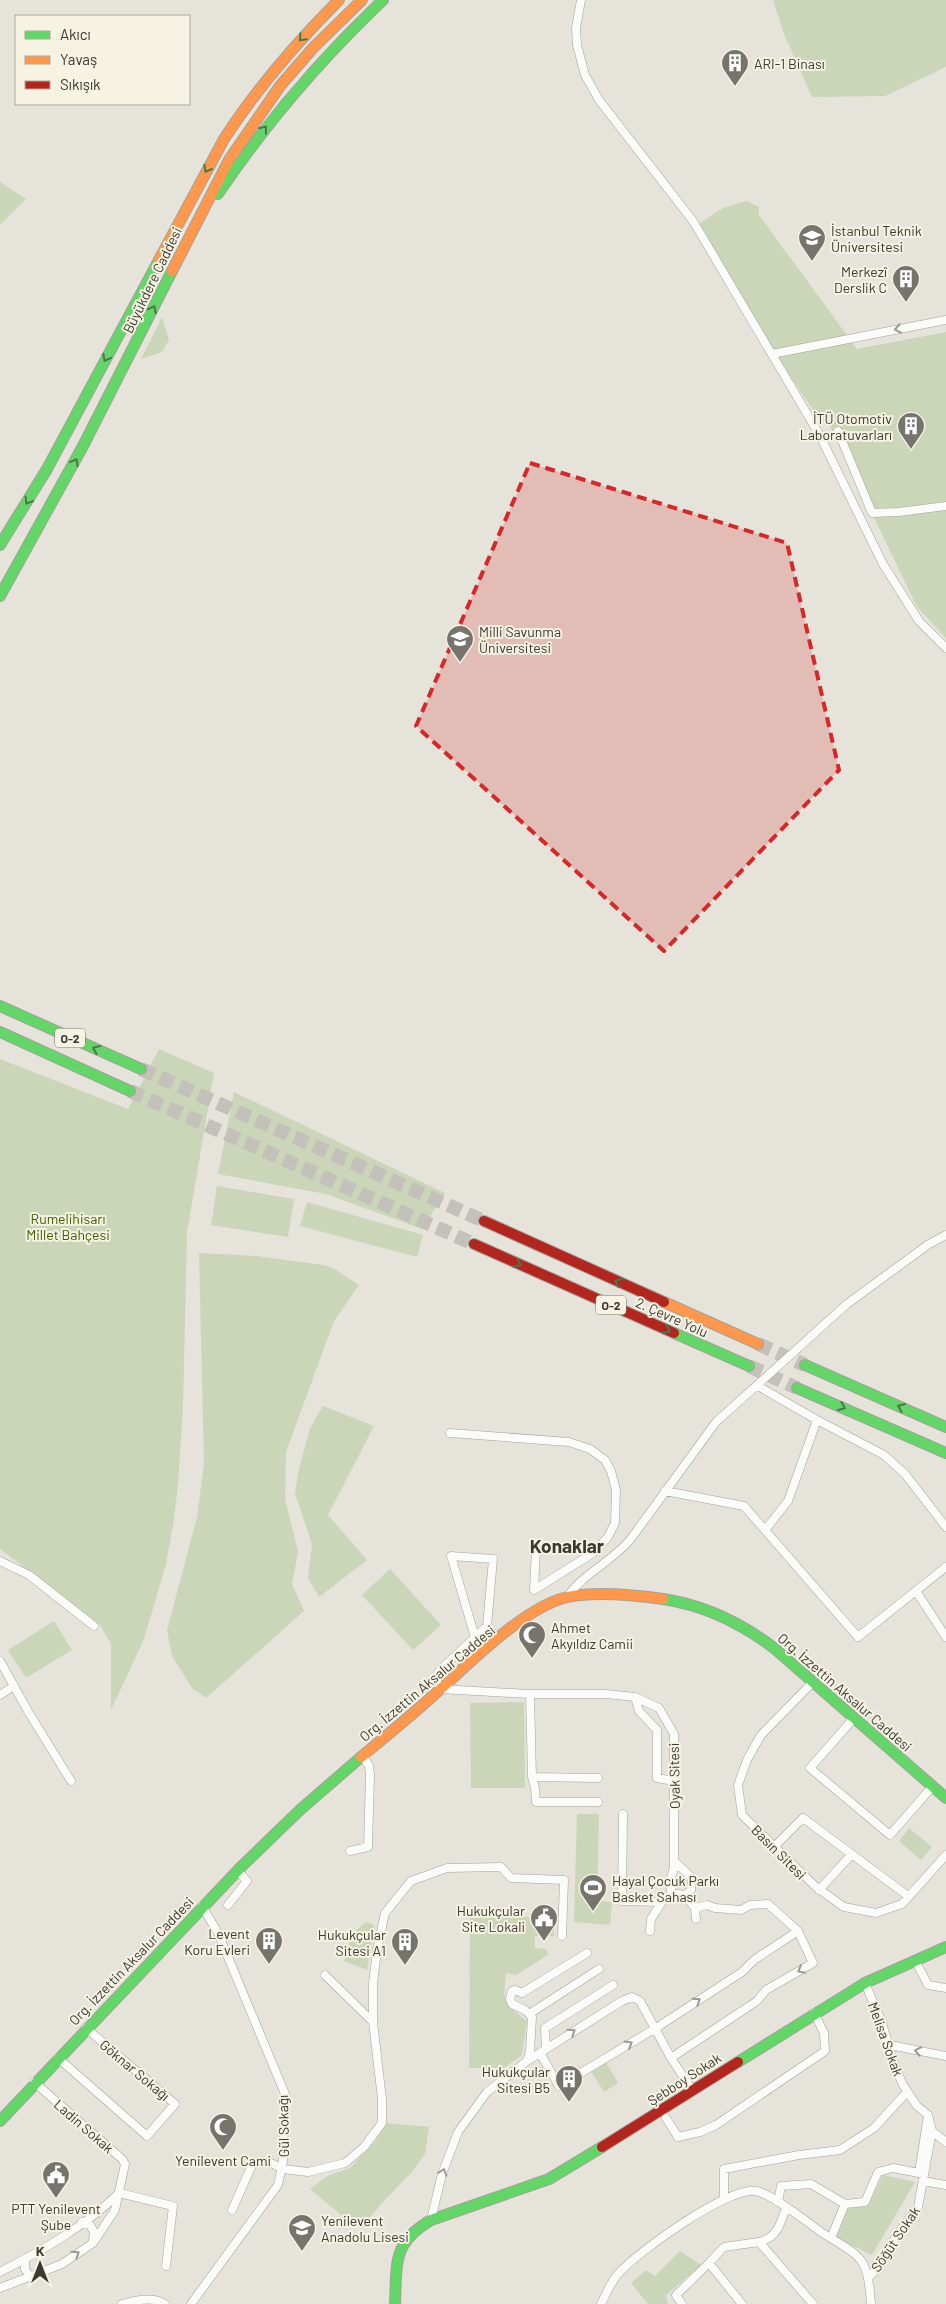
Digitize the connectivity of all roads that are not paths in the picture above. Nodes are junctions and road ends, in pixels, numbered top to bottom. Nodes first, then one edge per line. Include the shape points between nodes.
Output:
1 (362, 0) edge
2 (383, 0) edge
3 (581, 0) edge
4 (337, 1) edge
5 (195, 226) junction
6 (946, 320) edge
7 (772, 354) junction
8 (838, 431) dead end
9 (946, 506) edge
10 (1, 542) edge
11 (0, 596) edge
12 (946, 648) edge
13 (0, 1006) edge
14 (0, 1032) edge
15 (141, 1069) tunnel mouth
16 (130, 1091) tunnel mouth
17 (484, 1222) tunnel mouth
18 (946, 1235) edge
19 (474, 1244) tunnel mouth
20 (758, 1344) tunnel mouth
21 (805, 1365) tunnel mouth
22 (749, 1366) tunnel mouth
23 (758, 1386) junction
24 (797, 1388) tunnel mouth
25 (816, 1420) junction
26 (946, 1427) edge
27 (450, 1433) dead end
28 (946, 1454) edge
29 (665, 1491) junction
30 (946, 1527) edge
31 (765, 1530) junction
32 (536, 1548) dead end
33 (0, 1561) edge
34 (946, 1567) edge
35 (916, 1591) junction
36 (567, 1597) junction
37 (94, 1626) dead end
38 (475, 1636) junction
39 (946, 1637) edge
40 (0, 1661) edge
41 (813, 1682) junction
42 (14, 1686) junction
43 (440, 1689) junction
44 (530, 1694) junction
45 (0, 1695) edge
46 (635, 1697) junction
47 (854, 1718) junction
48 (362, 1756) junction
49 (532, 1777) junction
50 (598, 1778) dead end
51 (72, 1782) dead end
52 (674, 1782) junction
53 (932, 1787) junction
54 (946, 1798) edge
55 (598, 1802) dead end
56 (623, 1814) dead end
57 (774, 1847) junction
58 (350, 1851) dead end
59 (852, 1854) junction
60 (946, 1855) edge
61 (674, 1861) junction
62 (238, 1871) junction
63 (819, 1890) junction
64 (671, 1893) junction
65 (685, 1896) junction
66 (908, 1896) junction
67 (662, 1902) junction
68 (202, 1906) junction
69 (228, 1906) dead end
70 (695, 1908) junction
71 (696, 1919) dead end
72 (798, 1931) junction
73 (650, 1932) dead end
74 (562, 1936) dead end
75 (946, 1947) edge
76 (587, 1953) dead end
77 (916, 1962) junction
78 (599, 1969) dead end
79 (325, 1975) dead end
80 (865, 1983) junction
81 (613, 1985) dead end
82 (946, 1988) edge
83 (814, 2013) junction
84 (529, 2014) junction
85 (373, 2022) junction
86 (86, 2028) junction
87 (656, 2028) junction
88 (890, 2046) junction
89 (543, 2051) junction
90 (946, 2056) edge
91 (58, 2058) junction
92 (671, 2058) junction
93 (527, 2061) junction
94 (34, 2082) junction
95 (692, 2090) junction
96 (907, 2092) junction
97 (928, 2115) junction
98 (666, 2118) dead end
99 (0, 2121) edge
100 (932, 2131) junction
101 (946, 2142) edge
102 (283, 2169) junction
103 (922, 2176) junction
104 (946, 2185) edge
105 (119, 2193) junction
106 (724, 2200) junction
107 (778, 2202) junction
108 (845, 2204) junction
109 (786, 2207) junction
110 (232, 2210) dead end
111 (431, 2220) junction
112 (82, 2222) junction
113 (830, 2238) junction
114 (759, 2242) junction
115 (93, 2244) junction
116 (25, 2259) junction
117 (709, 2263) junction
118 (166, 2266) dead end
119 (0, 2272) edge
120 (870, 2276) junction
121 (30, 2277) junction
122 (0, 2288) edge
123 (122, 2304) edge
124 (166, 2304) edge
125 (191, 2304) edge
126 (396, 2304) edge
127 (601, 2304) edge
128 (682, 2304) edge
129 (742, 2304) edge
130 (813, 2304) edge
131 (871, 2304) edge

1 - 5 main road, Büyükdere Caddesi via 314,48 262,110 229,160
5 -> 2 main road via 278,112 336,45
3 - 7 street via 576,28 579,57 585,75 599,100 693,221
4 -> 10 main road, Büyükdere Caddesi via 271,72 224,139 47,469
11 -> 5 main road, Büyükdere Caddesi via 83,446
6 -> 7 street
7 - 12 street via 818,434 883,564 919,621
8 - 9 street via 872,513
15 -> 13 main road, O-2
14 - 16 main road, O-2
20 -> 17 main road, 2. Çevre Yolu / O-2
18 - 23 street via 847,1304 797,1346
19 -> 22 main road, 2. Çevre Yolu / O-2
26 -> 21 main road
23 - 25 street
23 - 29 street via 716,1422
24 -> 28 main road
25 - 30 street via 884,1455 905,1474
25 - 31 street via 788,1501
27 - 32 street via 569,1442 590,1449 604,1460 611,1470 616,1490 615,1523 608,1537 593,1553 534,1590
29 - 31 street via 744,1506
29 - 36 street via 621,1551 574,1587
31 - 35 street via 858,1637
33 - 37 street via 29,1575
34 - 35 street
35 - 39 street
36 - 41 main road, Org. İzzettin Aksalur Caddesi via 615,1594 704,1608 764,1640
36 - 43 main road, Org. İzzettin Aksalur Caddesi via 539,1610
38 - 38 street via 487,1626 493,1559 451,1556
38 - 43 street via 439,1670 436,1679
40 - 42 street
41 - 47 main road, Org. İzzettin Aksalur Caddesi
41 - 57 street, Basın Sitesi via 761,1735 738,1785 742,1815
42 - 45 street
42 - 51 street
43 - 44 street, Oyak Sitesi
43 - 48 main road, Org. İzzettin Aksalur Caddesi
44 - 46 street, Oyak Sitesi
44 - 49 street
46 - 52 street, Oyak Sitesi via 659,1708 674,1734
46 - 52 street via 639,1711 657,1730 657,1778
47 - 53 main road, Org. İzzettin Aksalur Caddesi
47 - 53 street via 810,1768 890,1834
48 - 58 street via 370,1774 368,1847
48 - 62 main road, Org. İzzettin Aksalur Caddesi
49 - 50 street
49 - 55 street via 536,1802
52 - 61 street, Oyak Sitesi
53 - 54 main road, Org. İzzettin Aksalur Caddesi
56 - 67 street via 622,1901
57 - 59 street via 803,1818
57 - 63 street, Basın Sitesi
59 - 63 street
59 - 66 street
60 - 66 street, Basın Sitesi
61 - 64 street, Oyak Sitesi
61 - 65 street via 692,1878 691,1890
62 - 68 main road, Org. İzzettin Aksalur Caddesi
62 - 69 street via 247,1881
63 - 66 street, Basın Sitesi via 844,1907 876,1913 902,1904
64 - 65 street
64 - 67 street
65 - 70 street
67 - 73 street via 651,1920
68 - 86 main road, Org. İzzettin Aksalur Caddesi
68 - 102 street, Gül Sokağı via 218,1933 285,2094
70 - 71 street
70 - 72 street via 707,1905 740,1910 768,1904
87 -> 72 street
72 -> 92 street via 813,1963 766,1990 757,2001
74 - 85 street via 564,1880 511,1878 500,1867 467,1867 447,1868 411,1881 386,1912 377,1950
75 - 77 main road, Şebboy Sokak
76 - 84 street via 522,1993 512,1991 512,2004
77 - 80 main road, Şebboy Sokak
77 - 82 street via 928,1985
78 - 84 street
79 - 85 street
80 - 83 main road, Şebboy Sokak
80 - 88 street, Melisa Sokak
81 - 89 street via 545,2028
83 - 95 main road, Şebboy Sokak
83 - 98 street via 824,2033 825,2051 716,2125 700,2132 678,2138
84 - 93 street via 532,2023
85 - 102 street via 382,2123 364,2147 345,2163 308,2172
86 - 91 main road, Org. İzzettin Aksalur Caddesi
86 - 91 street, Göknar Sokağı via 175,2104 147,2136
89 -> 87 street via 632,1997 640,2001
89 -> 87 street via 559,2086
87 - 92 street
90 -> 88 street
88 - 96 street, Melisa Sokak
89 - 93 street
91 - 94 main road, Org. İzzettin Aksalur Caddesi
92 - 95 street
111 -> 93 street via 442,2174 458,2132 487,2092
94 - 99 main road, Org. İzzettin Aksalur Caddesi
94 - 105 street, Ladin Sokak via 122,2159
95 - 111 main road, Şebboy Sokak via 549,2179
96 - 97 street, Melisa Sokak
96 - 106 street via 874,2128 840,2150 724,2169
97 - 100 street
97 - 103 street
100 - 101 street
100 - 103 street
102 - 110 street via 269,2162 253,2163
102 - 125 street, Gül Sokağı via 278,2185
103 - 104 street
103 - 108 street via 892,2168 878,2172 865,2202
103 - 120 street, Söğüt Sokak via 918,2207
105 - 112 street via 102,2210
105 - 115 street, Ladin Sokak via 116,2210
105 - 118 street via 173,2206
106 - 107 street via 756,2191
106 - 127 street via 642,2251 616,2275
107 - 108 street via 780,2186 811,2184
107 - 109 street
108 - 113 street
109 - 113 street
109 - 114 street via 780,2228 767,2240
111 - 126 main road, Şebboy Sokak via 417,2228 402,2246
112 - 115 street via 90,2225 94,2232
112 - 116 street
113 - 120 street via 850,2248
114 - 117 street via 724,2247
114 - 130 street
121 -> 115 street, Ladin Sokak via 62,2264
116 - 119 street
116 - 121 street via 25,2270
117 - 128 street via 676,2295
117 - 129 street
120 - 131 street, Söğüt Sokak
121 - 122 street, Ladin Sokak
123 - 124 street via 135,2300 160,2300

